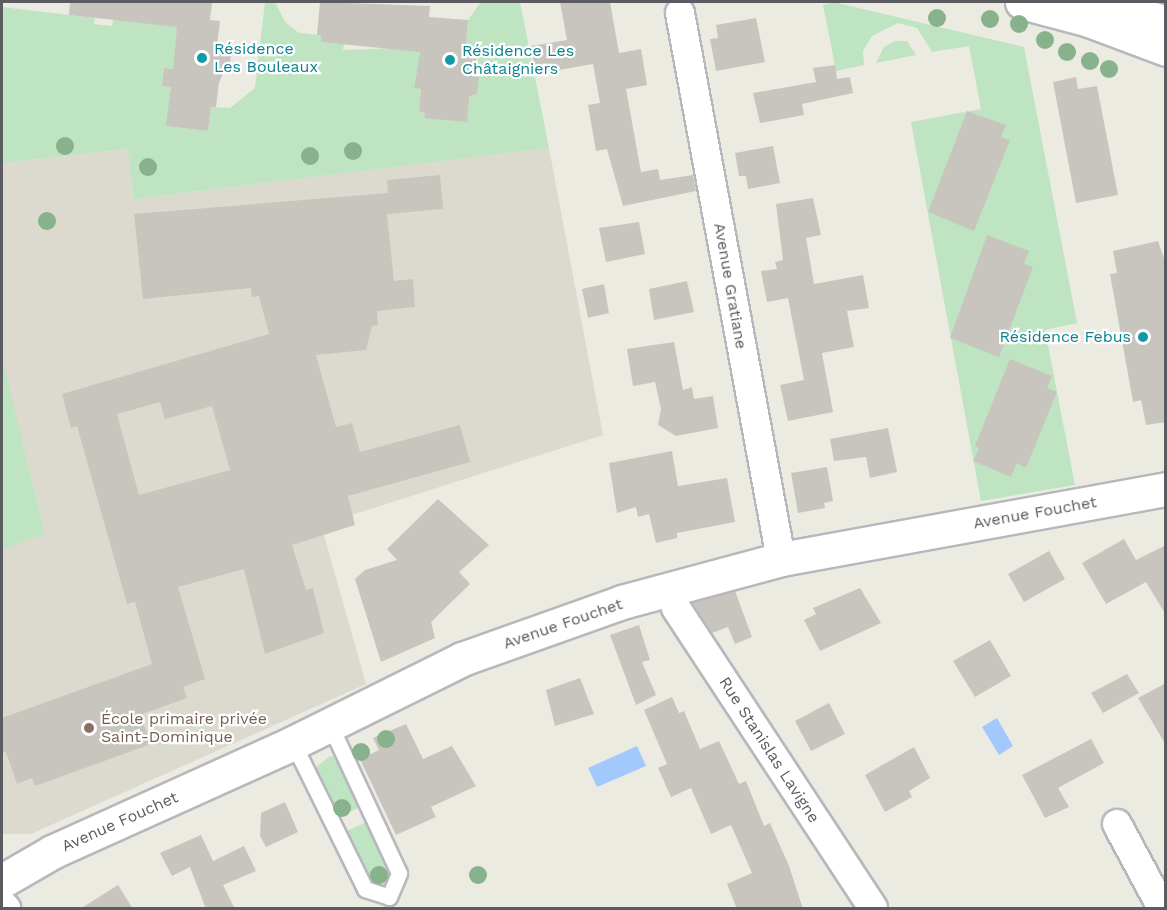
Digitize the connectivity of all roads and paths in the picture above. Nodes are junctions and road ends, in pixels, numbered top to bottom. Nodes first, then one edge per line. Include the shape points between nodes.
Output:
1 (1022, 2) edge
2 (1107, 2) edge
3 (680, 13) dead end
4 (1166, 23) edge
5 (1166, 49) edge
6 (1166, 489) edge
7 (781, 559) junction
8 (670, 589) junction
9 (330, 725) junction
10 (293, 744) junction
11 (1117, 824) dead end
12 (2, 881) edge
13 (2, 904) edge
14 (6, 909) edge
15 (873, 909) edge
16 (1162, 909) edge

1 - 5 street via 1089,20
2 - 4 street
3 - 7 street, Avenue Gratiane
6 - 7 street, Avenue Fouchet
7 - 8 street, Avenue Fouchet
8 - 9 street, Avenue Fouchet via 462,659
8 - 15 street, Rue Stanislas Lavigne via 676,608
9 - 10 street, Avenue Fouchet
9 - 10 lane via 399,873 389,897 365,890
10 - 12 street, Avenue Fouchet via 52,852
11 - 16 street
13 - 14 street

